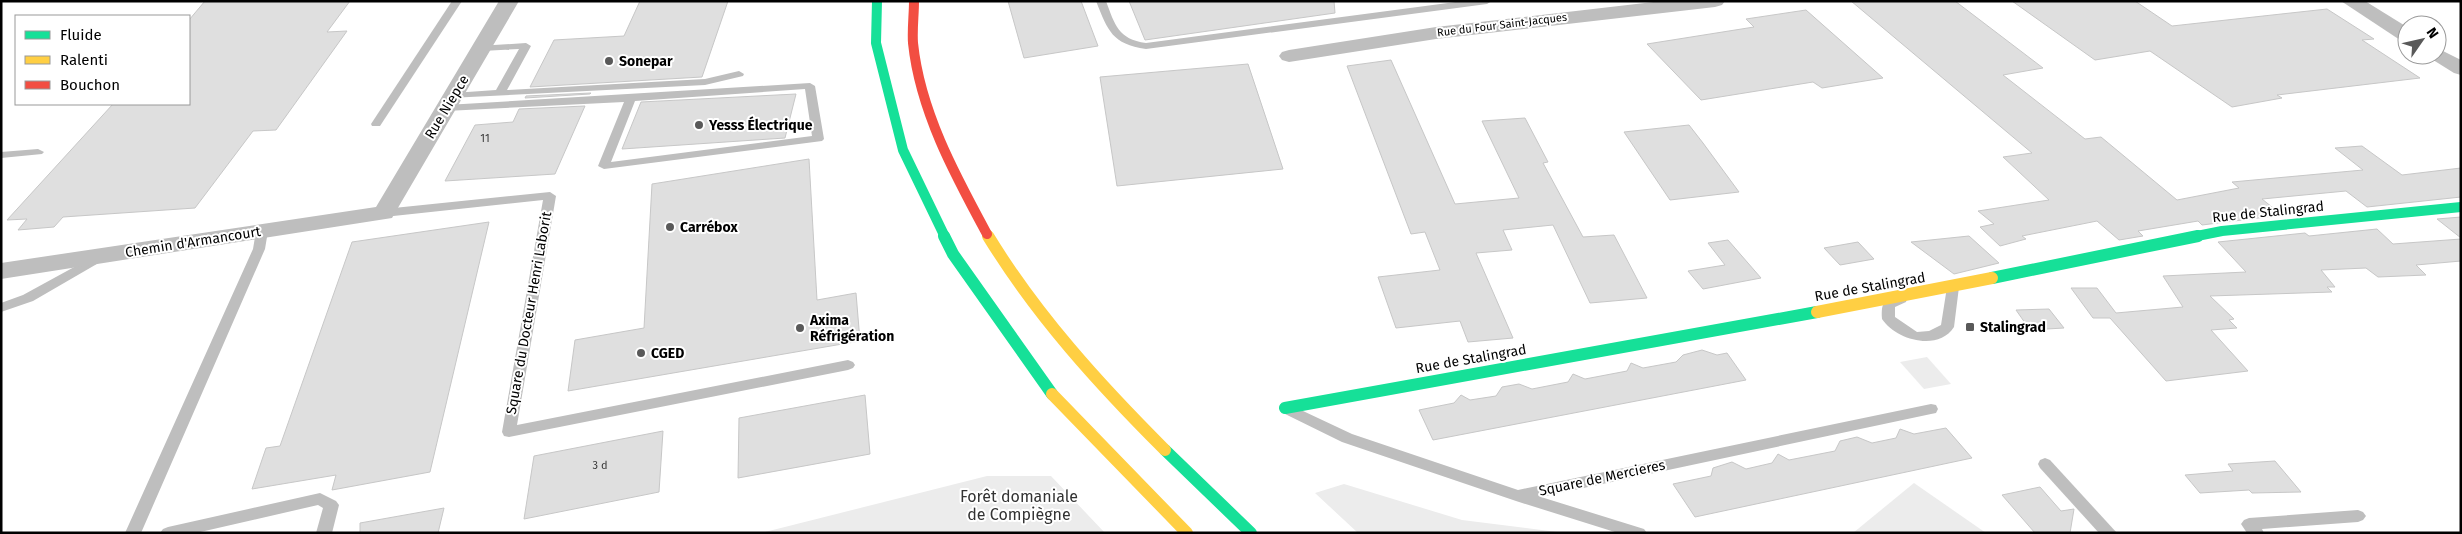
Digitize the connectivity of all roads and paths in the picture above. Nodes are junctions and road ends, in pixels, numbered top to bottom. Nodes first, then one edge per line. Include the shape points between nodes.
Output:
1 (457, 1) edge
2 (509, 1) edge
3 (877, 1) edge
4 (914, 1) edge
5 (1101, 1) edge
6 (1487, 1) edge
7 (1715, 1) edge
8 (2351, 1) edge
9 (2397, 30) edge
10 (482, 48) junction
11 (1289, 56) dead end
12 (739, 74) dead end
13 (499, 94) junction
14 (631, 98) junction
15 (450, 102) junction
16 (376, 124) dead end
17 (38, 152) dead end
18 (1, 155) edge
19 (2461, 207) edge
20 (384, 213) junction
21 (262, 231) junction
22 (102, 256) junction
23 (1, 271) edge
24 (1953, 287) junction
25 (1907, 296) junction
26 (1, 308) edge
27 (848, 365) dead end
28 (1285, 408) joint
29 (1931, 409) dead end
30 (2045, 464) dead end
31 (1518, 496) junction
32 (2358, 516) dead end
33 (133, 533) edge
34 (168, 533) edge
35 (324, 533) edge
36 (1187, 533) edge
37 (1252, 533) edge
38 (1639, 533) edge
39 (2109, 533) edge
40 (2256, 533) edge

1 - 16 lane
2 - 10 street, Rue Niepce
3 - 36 main road via 876,43 903,150 953,254 1052,394
4 - 37 main road via 914,43 926,99 946,156 1006,262 1065,343 1148,435
5 - 6 lane via 1118,36 1130,45 1146,46
7 - 11 street, Rue du Four Saint-Jacques via 1446,32
8 - 9 street
10 - 13 lane via 526,46
10 - 15 street, Rue Niepce
12 - 13 lane via 705,82
13 - 15 lane
14 - 14 lane via 604,166 818,139 810,86
14 - 15 lane
15 - 20 street, Rue Niepce
17 - 18 lane
19 - 24 main road, Rue de Stalingrad via 2222,231
20 - 21 street, Chemin d'Armancourt
20 - 27 lane, Square du Docteur Henri Laborit via 550,196 509,432
21 - 22 street, Chemin d'Armancourt
21 - 33 lane via 259,249
22 - 23 street, Chemin d'Armancourt
22 - 26 lane via 28,298
24 - 25 main road, Rue de Stalingrad
24 - 25 lane via 1947,327 1935,336 1922,338 1899,329 1889,319 1888,305
25 - 28 main road, Rue de Stalingrad
28 - 31 lane via 1347,438
29 - 31 lane, Square de Mercieres
30 - 39 lane
31 - 38 lane
32 - 40 lane via 2248,524
34 - 35 lane via 320,499 331,504

